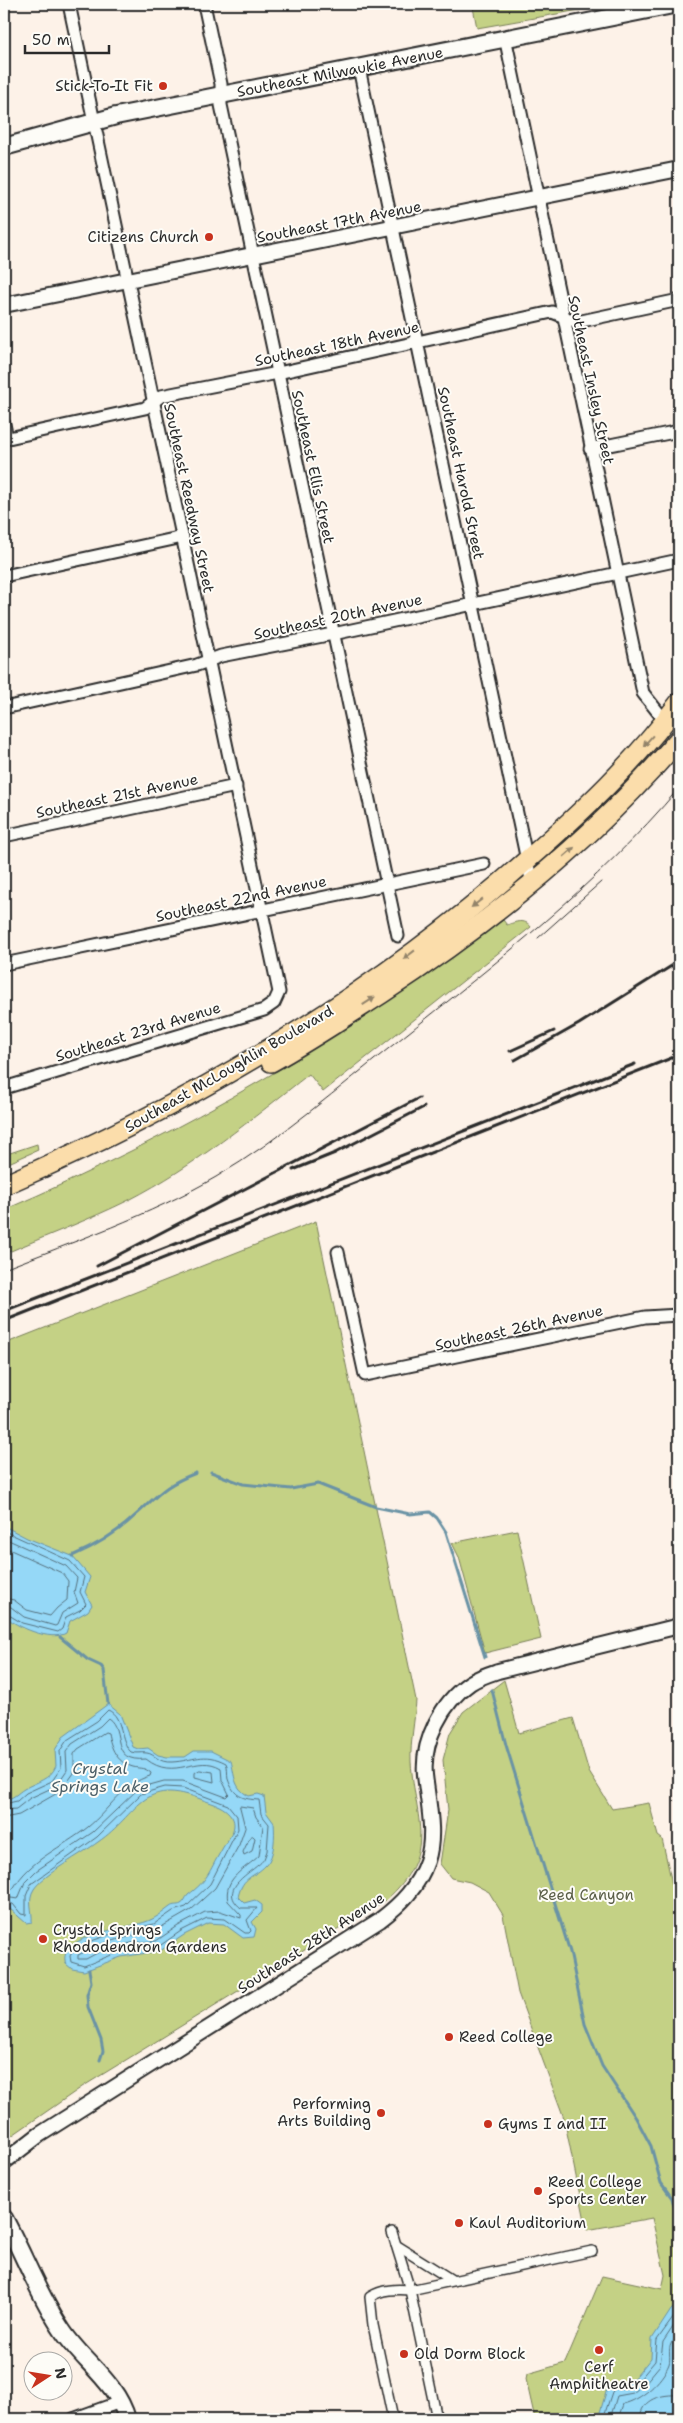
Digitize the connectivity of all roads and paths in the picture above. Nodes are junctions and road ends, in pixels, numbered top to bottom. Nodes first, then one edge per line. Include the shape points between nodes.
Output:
1 (69, 4) edge
2 (204, 4) edge
3 (678, 4) edge
4 (505, 37) junction
5 (359, 68) junction
6 (221, 95) junction
7 (94, 120) junction
8 (4, 147) edge
9 (679, 168) edge
10 (538, 198) junction
11 (393, 228) junction
12 (253, 255) junction
13 (127, 279) junction
14 (679, 300) edge
15 (4, 305) edge
16 (562, 316) junction
17 (417, 343) junction
18 (278, 373) junction
19 (153, 402) junction
20 (4, 424) edge
21 (679, 431) edge
22 (5, 439) edge
23 (590, 449) junction
24 (183, 537) junction
25 (679, 560) edge
26 (617, 573) junction
27 (4, 576) edge
28 (474, 604) junction
29 (333, 634) junction
30 (209, 660) junction
31 (679, 703) edge
32 (4, 708) edge
33 (665, 721) junction
34 (679, 738) edge
35 (236, 786) junction
36 (4, 836) edge
37 (527, 860) junction
38 (484, 864) dead end
39 (387, 884) junction
40 (532, 884) junction
41 (262, 910) junction
42 (398, 936) dead end
43 (4, 964) edge
44 (277, 998) joint
45 (4, 1088) edge
46 (4, 1185) edge
47 (4, 1199) edge
48 (338, 1252) dead end
49 (679, 1315) edge
50 (679, 1626) edge
51 (23, 2146) junction
52 (4, 2151) edge
53 (4, 2162) edge
54 (6, 2226) edge
55 (392, 2232) dead end
56 (396, 2245) junction
57 (592, 2251) dead end
58 (452, 2280) junction
59 (410, 2290) junction
60 (120, 2402) junction
61 (73, 2419) edge
62 (127, 2419) edge
63 (393, 2419) edge
64 (437, 2419) edge

1 - 7 street, Southeast Reedway Street
2 - 6 street, Southeast Ellis Street via 222,84
3 - 4 main road, Southeast Milwaukie Avenue
4 - 5 main road, Southeast Milwaukie Avenue
4 - 10 street, Southeast Insley Street
5 - 6 main road, Southeast Milwaukie Avenue
5 - 11 street, Southeast Harold Street
6 - 7 main road, Southeast Milwaukie Avenue
6 - 12 street, Southeast Ellis Street
7 - 8 main road, Southeast Milwaukie Avenue
7 - 13 street, Southeast Reedway Street
9 - 10 street, Southeast 17th Avenue
10 - 11 street, Southeast 17th Avenue
10 - 16 street, Southeast Insley Street
11 - 12 street, Southeast 17th Avenue
11 - 17 street, Southeast Harold Street
12 - 13 street, Southeast 17th Avenue
12 - 18 street, Southeast Ellis Street
13 - 15 street, Southeast 17th Avenue
13 - 19 street, Southeast Reedway Street
14 - 16 street, Southeast 18th Avenue via 577,322
16 - 17 street, Southeast 18th Avenue via 552,312
16 - 23 street, Southeast Insley Street
17 - 18 street, Southeast 18th Avenue
17 - 28 street, Southeast Harold Street
18 - 19 street, Southeast 18th Avenue via 161,396
18 - 29 street, Southeast Ellis Street
19 - 22 street, Southeast 18th Avenue via 145,408
19 - 24 street, Southeast Reedway Street
20 - 22 street
21 - 23 street
23 - 26 street, Southeast Insley Street
24 - 27 street
24 - 30 street, Southeast Reedway Street
25 - 26 street, Southeast 20th Avenue
26 - 28 street, Southeast 20th Avenue
26 - 33 street, Southeast Insley Street via 643,693
28 - 29 street, Southeast 20th Avenue
28 - 37 street, Southeast Harold Street
29 - 30 street, Southeast 20th Avenue
29 - 39 street, Southeast Ellis Street
30 - 32 street, Southeast 20th Avenue
30 - 35 street, Southeast Reedway Street
31 - 33 highway, Southeast McLoughlin Boulevard
33 -> 37 highway, Southeast McLoughlin Boulevard via 610,783
40 -> 34 highway, Southeast McLoughlin Boulevard via 608,816
35 - 36 street, Southeast 21st Avenue
35 - 41 street, Southeast Reedway Street
37 - 40 street, Southeast Harold Street
37 -> 46 highway, Southeast McLoughlin Boulevard via 506,880 378,979 294,1034 160,1111
38 - 39 street, Southeast 22nd Avenue
39 - 41 street, Southeast 22nd Avenue
39 - 42 street, Southeast Ellis Street
47 -> 40 highway, Southeast McLoughlin Boulevard via 153,1129 295,1049 442,954
41 - 43 street, Southeast 22nd Avenue
41 - 44 street, Southeast Reedway Street via 278,980
44 - 45 street, Southeast 23rd Avenue via 264,1010
48 - 49 street, Southeast 26th Avenue via 365,1375 645,1317
50 - 51 street, Southeast 28th Avenue via 498,1671 460,1691 450,1702 428,1743 425,1766 431,1831 429,1852 416,1884 401,1902 380,1920
51 - 52 street
51 - 53 street, Southeast 28th Avenue
54 - 60 main road via 59,2325
55 - 56 street
56 - 58 street
56 - 59 street
57 - 58 street
58 - 59 street
59 - 63 street via 395,2289 370,2297
59 - 64 street
60 - 61 street
60 - 62 main road

